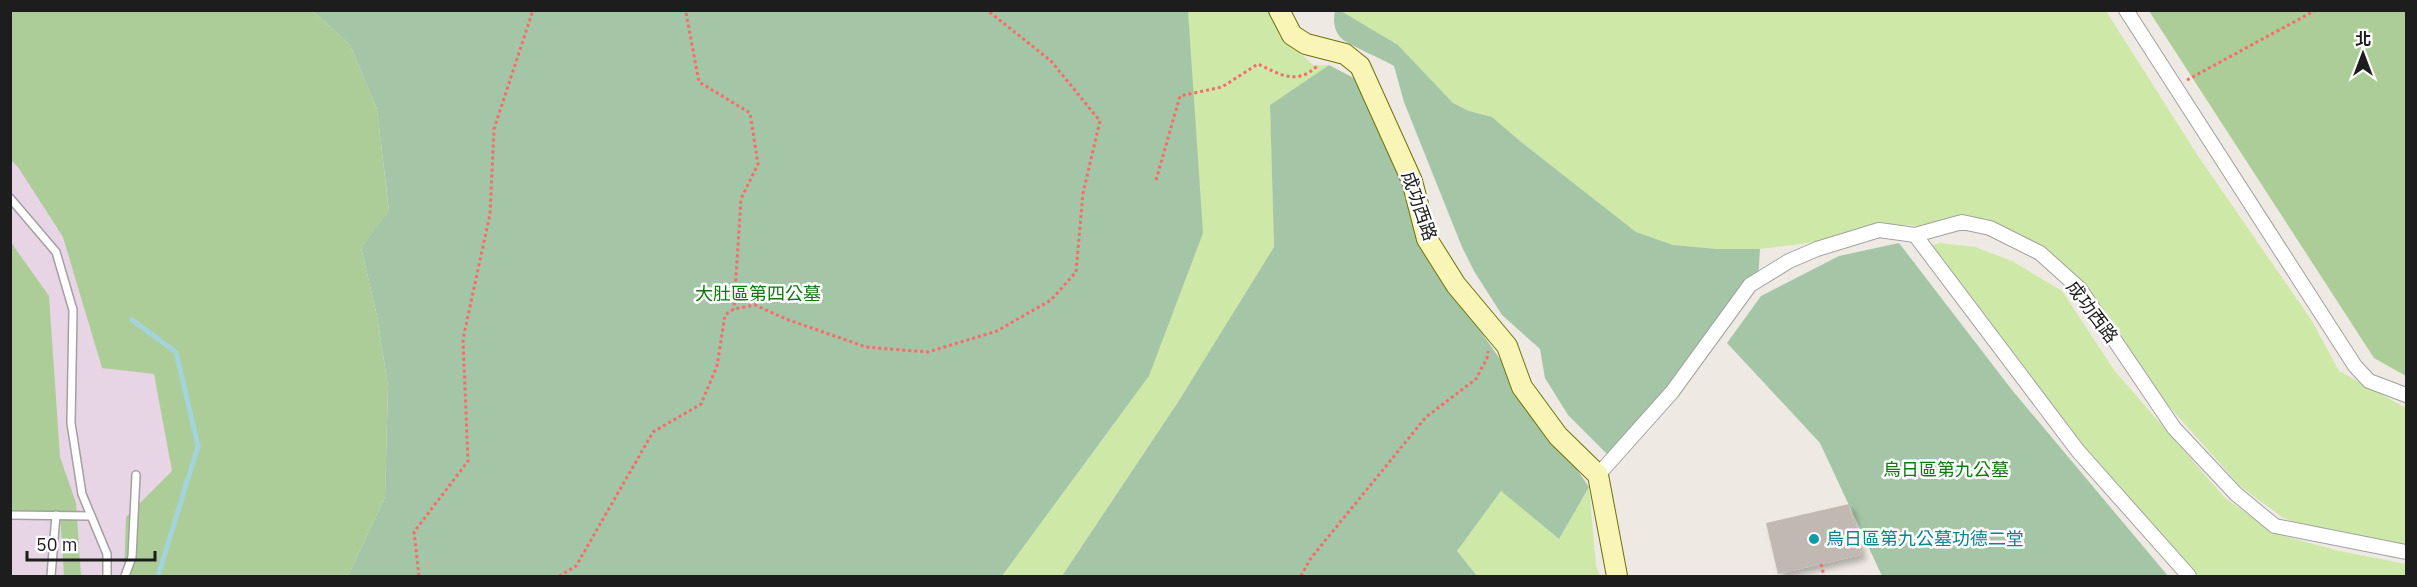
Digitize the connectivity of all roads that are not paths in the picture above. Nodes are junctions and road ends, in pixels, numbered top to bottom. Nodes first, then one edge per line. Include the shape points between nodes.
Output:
1 (1279, 10) edge
2 (2126, 10) edge
3 (10, 198) edge
4 (1915, 235) junction
5 (2406, 395) edge
6 (136, 475) dead end
7 (1598, 475) junction
8 (10, 515) edge
9 (56, 515) junction
10 (91, 516) junction
11 (2406, 552) edge
12 (51, 576) edge
13 (107, 576) edge
14 (125, 576) edge
15 (1617, 576) edge
16 (2189, 576) edge

1 - 7 street, 成功西路 via 1292,35 1306,44 1345,54 1360,66 1412,181 1427,239 1456,285 1507,346 1522,387 1558,436
2 - 5 street via 2355,366 2369,381
3 - 10 lane via 56,252 74,310 71,423 82,494
4 - 7 street, 成功西路 via 1879,230 1817,249 1750,285 1672,392
4 - 11 street, 成功西路 via 1962,222 1990,228 2040,253 2080,290 2174,428 2236,494 2275,526
4 - 16 street via 2078,451
6 - 14 lane via 132,556
7 - 15 street
8 - 9 lane
9 - 10 lane
9 - 12 lane
10 - 13 lane via 107,554

